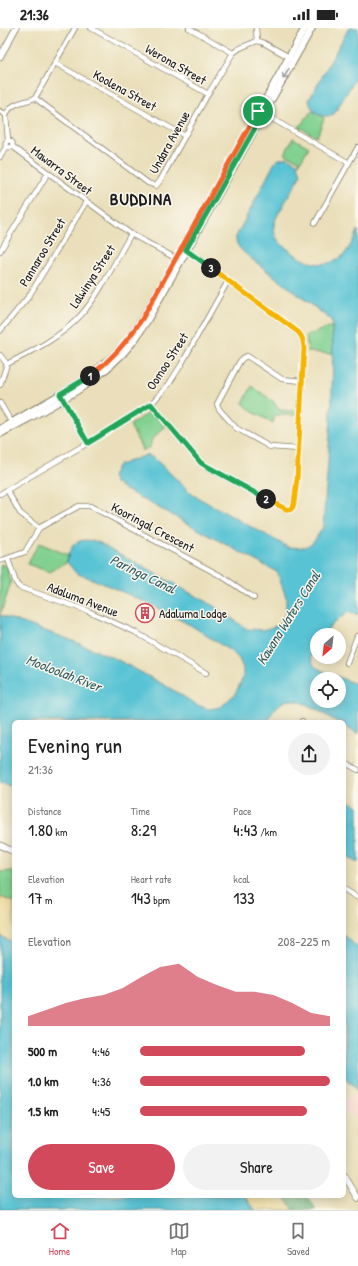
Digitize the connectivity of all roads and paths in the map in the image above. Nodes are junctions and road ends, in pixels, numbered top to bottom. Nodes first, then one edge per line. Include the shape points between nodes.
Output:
1 (16, 28) edge
2 (75, 28) edge
3 (91, 28) edge
4 (189, 28) edge
5 (256, 28) edge
6 (305, 28) edge
7 (312, 28) edge
8 (257, 41) junction
9 (233, 53) junction
10 (0, 57) edge
11 (291, 58) junction
12 (55, 63) junction
13 (208, 94) junction
14 (35, 98) junction
15 (0, 111) edge
16 (261, 113) junction
17 (6, 115) junction
18 (184, 136) junction
19 (8, 140) junction
20 (12, 146) junction
21 (6, 147) junction
22 (358, 147) edge
23 (0, 157) edge
24 (349, 163) junction
25 (48, 173) junction
26 (86, 202) junction
27 (315, 223) dead end
28 (131, 234) junction
29 (185, 249) junction
30 (0, 251) edge
31 (178, 260) junction
32 (228, 281) junction
33 (0, 331) edge
34 (0, 354) edge
35 (7, 364) junction
36 (302, 381) junction
37 (0, 385) edge
38 (61, 396) junction
39 (0, 403) edge
40 (151, 404) junction
41 (13, 424) junction
42 (0, 429) edge
43 (0, 434) edge
44 (88, 443) junction
45 (299, 449) junction
46 (7, 490) junction
47 (0, 494) edge
48 (39, 528) junction
49 (8, 559) junction
50 (0, 561) edge
51 (254, 598) dead end
52 (357, 636) dead end
53 (352, 649) junction
54 (358, 652) edge
55 (347, 663) dead end
56 (206, 673) dead end
57 (346, 763) edge
58 (358, 770) edge
59 (0, 846) edge
60 (12, 851) edge
61 (346, 889) edge
62 (358, 898) edge
63 (346, 1178) edge
64 (358, 1198) edge

1 - 10 street
2 - 12 street
3 - 13 street, Werona Street
4 - 9 street
5 - 8 street
6 - 11 main road
7 - 11 main road
8 - 9 street
8 - 11 street
9 - 13 street, Undara Avenue
11 - 16 main road
12 - 14 street
12 - 18 street, Koolena Street
13 - 18 street, Undara Avenue
14 - 17 street via 14,105
14 - 18 street, Undara Avenue via 152,185 158,184
15 - 17 street
16 - 24 street
16 - 29 main road
17 - 19 street
19 - 20 street via 12,142
19 - 21 street
20 - 21 street
20 - 25 street, Mawarra Street
21 - 23 street
22 - 24 street
24 - 27 street
25 - 26 street, Mawarra Street
25 - 30 street
26 - 28 street, Mawarra Street
26 - 33 street, Pannaroo Street via 29,296
28 - 31 street, Mawarra Street
28 - 35 street, Lalwinya Street via 101,286 71,325 39,347
29 - 31 main road
29 - 32 street
31 - 38 main road via 147,321 133,342 119,358 87,384
32 - 36 street via 301,335 304,348
32 - 40 street, Oomoo Street via 181,365 169,384
34 - 35 street
35 - 37 street
36 - 45 street
36 - 45 street via 282,379 247,356 240,361 217,404 218,410 236,428 270,447
38 - 41 main road
38 - 44 street
39 - 41 street
40 - 44 street, Oomoo Street
40 - 45 street via 201,463 290,510 294,503
41 - 42 main road
41 - 43 main road
44 - 46 street, Oomoo Street
46 - 47 street, Oomoo Street
46 - 48 street via 20,513
48 - 49 street via 25,552
48 - 51 street, Kooringal Crescent via 79,506 90,506 223,577
49 - 50 street
49 - 56 street, Adaluma Avenue via 19,587 88,611 128,629
52 - 53 street
53 - 54 street
53 - 55 street
57 - 58 street
59 - 60 street
61 - 62 street
63 - 64 street

